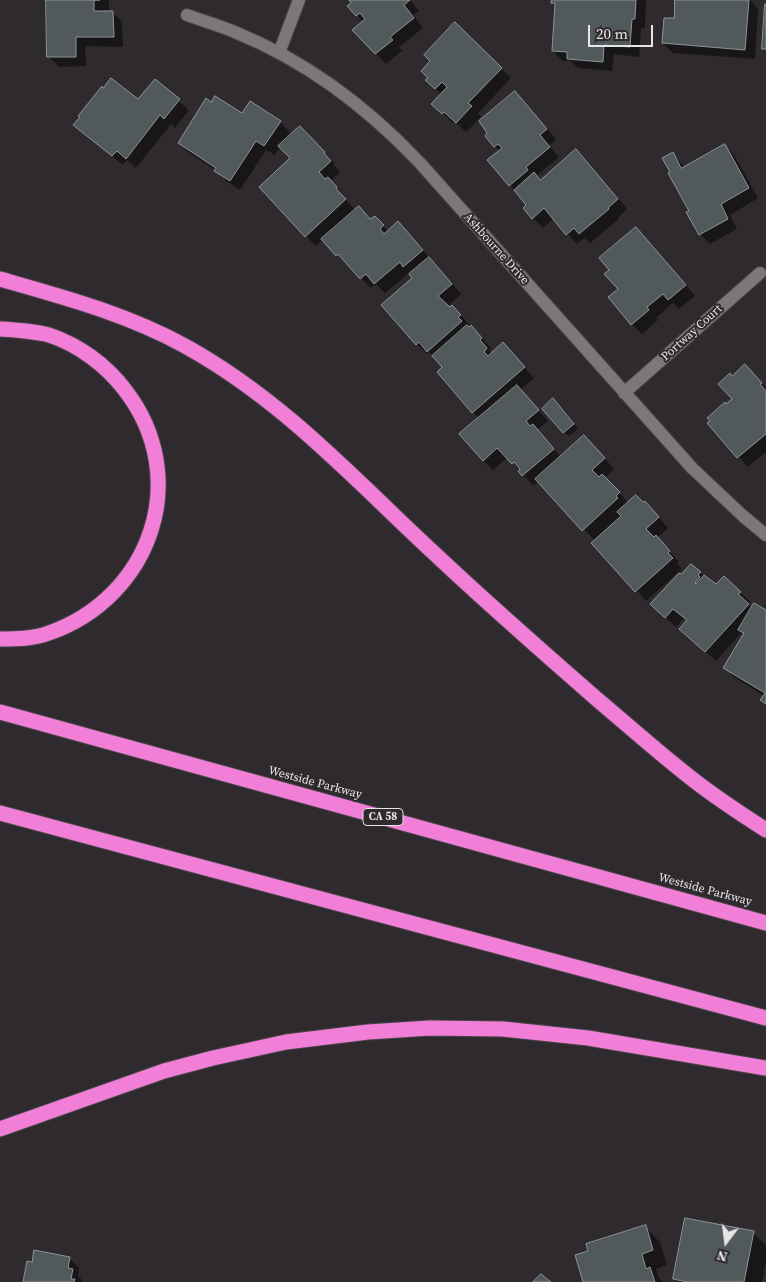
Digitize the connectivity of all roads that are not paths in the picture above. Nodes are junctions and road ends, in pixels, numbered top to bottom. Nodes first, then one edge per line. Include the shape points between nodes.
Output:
1 (299, 0) edge
2 (187, 15) dead end
3 (279, 53) junction
4 (760, 273) dead end
5 (0, 279) edge
6 (0, 329) edge
7 (624, 393) junction
8 (766, 535) edge
9 (0, 640) edge
10 (0, 712) edge
11 (0, 813) edge
12 (766, 830) edge
13 (766, 922) edge
14 (766, 1018) edge
15 (766, 1068) edge
16 (0, 1129) edge

1 - 3 street
2 - 3 street, Ashbourne Drive
3 - 7 street, Ashbourne Drive via 362,107 398,140
4 - 7 street, Portway Court
5 - 12 highway via 112,312 143,325 183,345 261,395 327,450 434,554 572,677 692,779
6 - 9 highway via 48,335 72,345 113,375 144,419 154,448 158,475 153,528 144,551 114,592 95,610 48,634
7 - 8 street, Ashbourne Drive via 692,468
10 - 13 highway, Westside Parkway / CA 58
11 - 14 highway
15 - 16 highway via 588,1038 503,1029 430,1028 368,1032 286,1042 213,1058 164,1071

